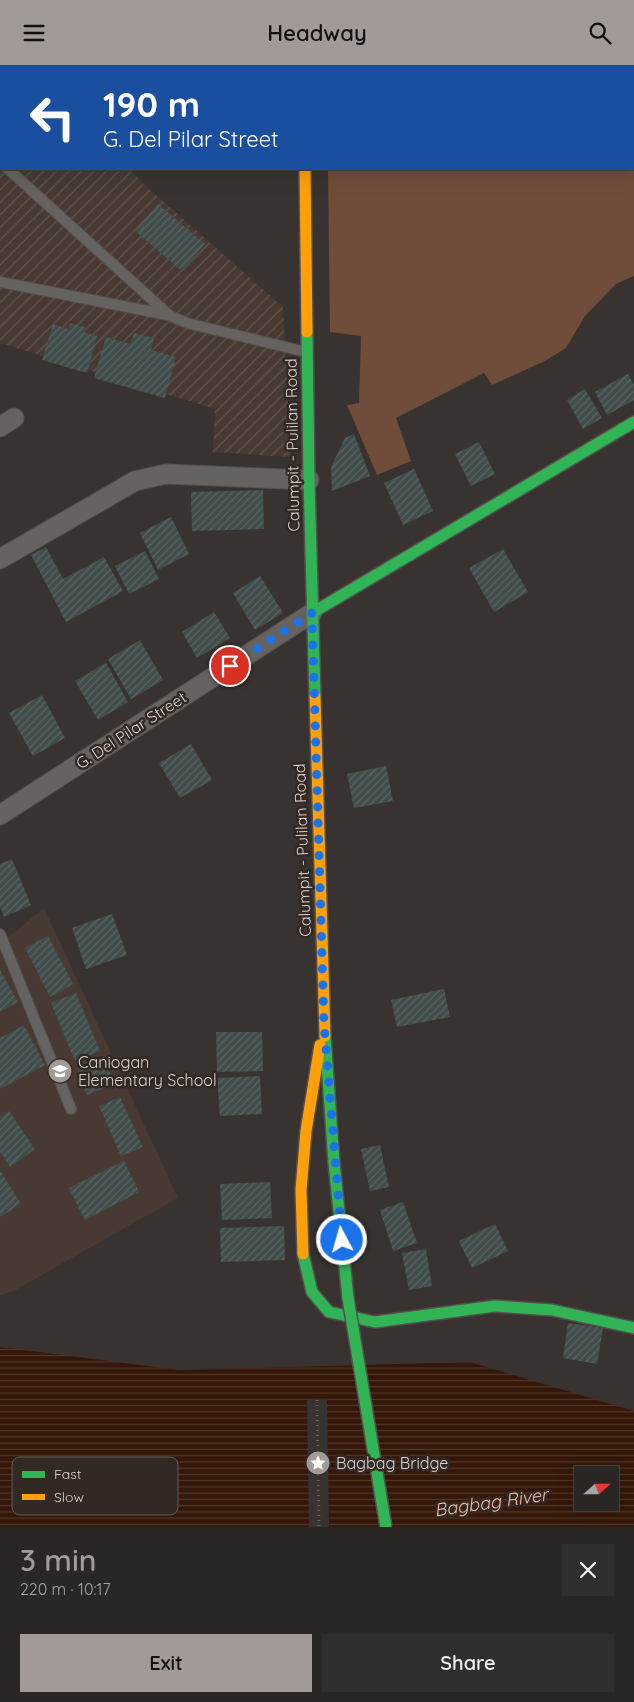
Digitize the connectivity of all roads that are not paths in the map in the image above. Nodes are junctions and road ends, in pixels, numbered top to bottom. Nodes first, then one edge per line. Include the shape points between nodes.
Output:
1 (9, 170) edge
2 (305, 170) edge
3 (0, 283) edge
4 (168, 315) junction
5 (307, 352) junction
6 (634, 423) edge
7 (309, 480) junction
8 (0, 559) edge
9 (312, 613) junction
10 (0, 815) edge
11 (0, 934) edge
12 (324, 1024) junction
13 (71, 1109) dead end
14 (634, 1328) edge
15 (386, 1527) edge

1 - 4 lane
2 - 5 main road, Calumpit - Pulilan Road
3 - 4 lane
4 - 5 lane via 188,323
5 - 7 main road, Calumpit - Pulilan Road
6 - 9 main road
7 - 8 street via 166,474 134,481
7 - 9 main road, Calumpit - Pulilan Road
9 - 10 street, G. Del Pilar Street
9 - 12 main road, Calumpit - Pulilan Road
11 - 13 lane
12 - 14 main road via 306,1131 302,1190 303,1254 312,1291 329,1312 375,1322 495,1307 552,1310
12 - 15 main road, Calumpit - Pulilan Road, bridge via 348,1298

